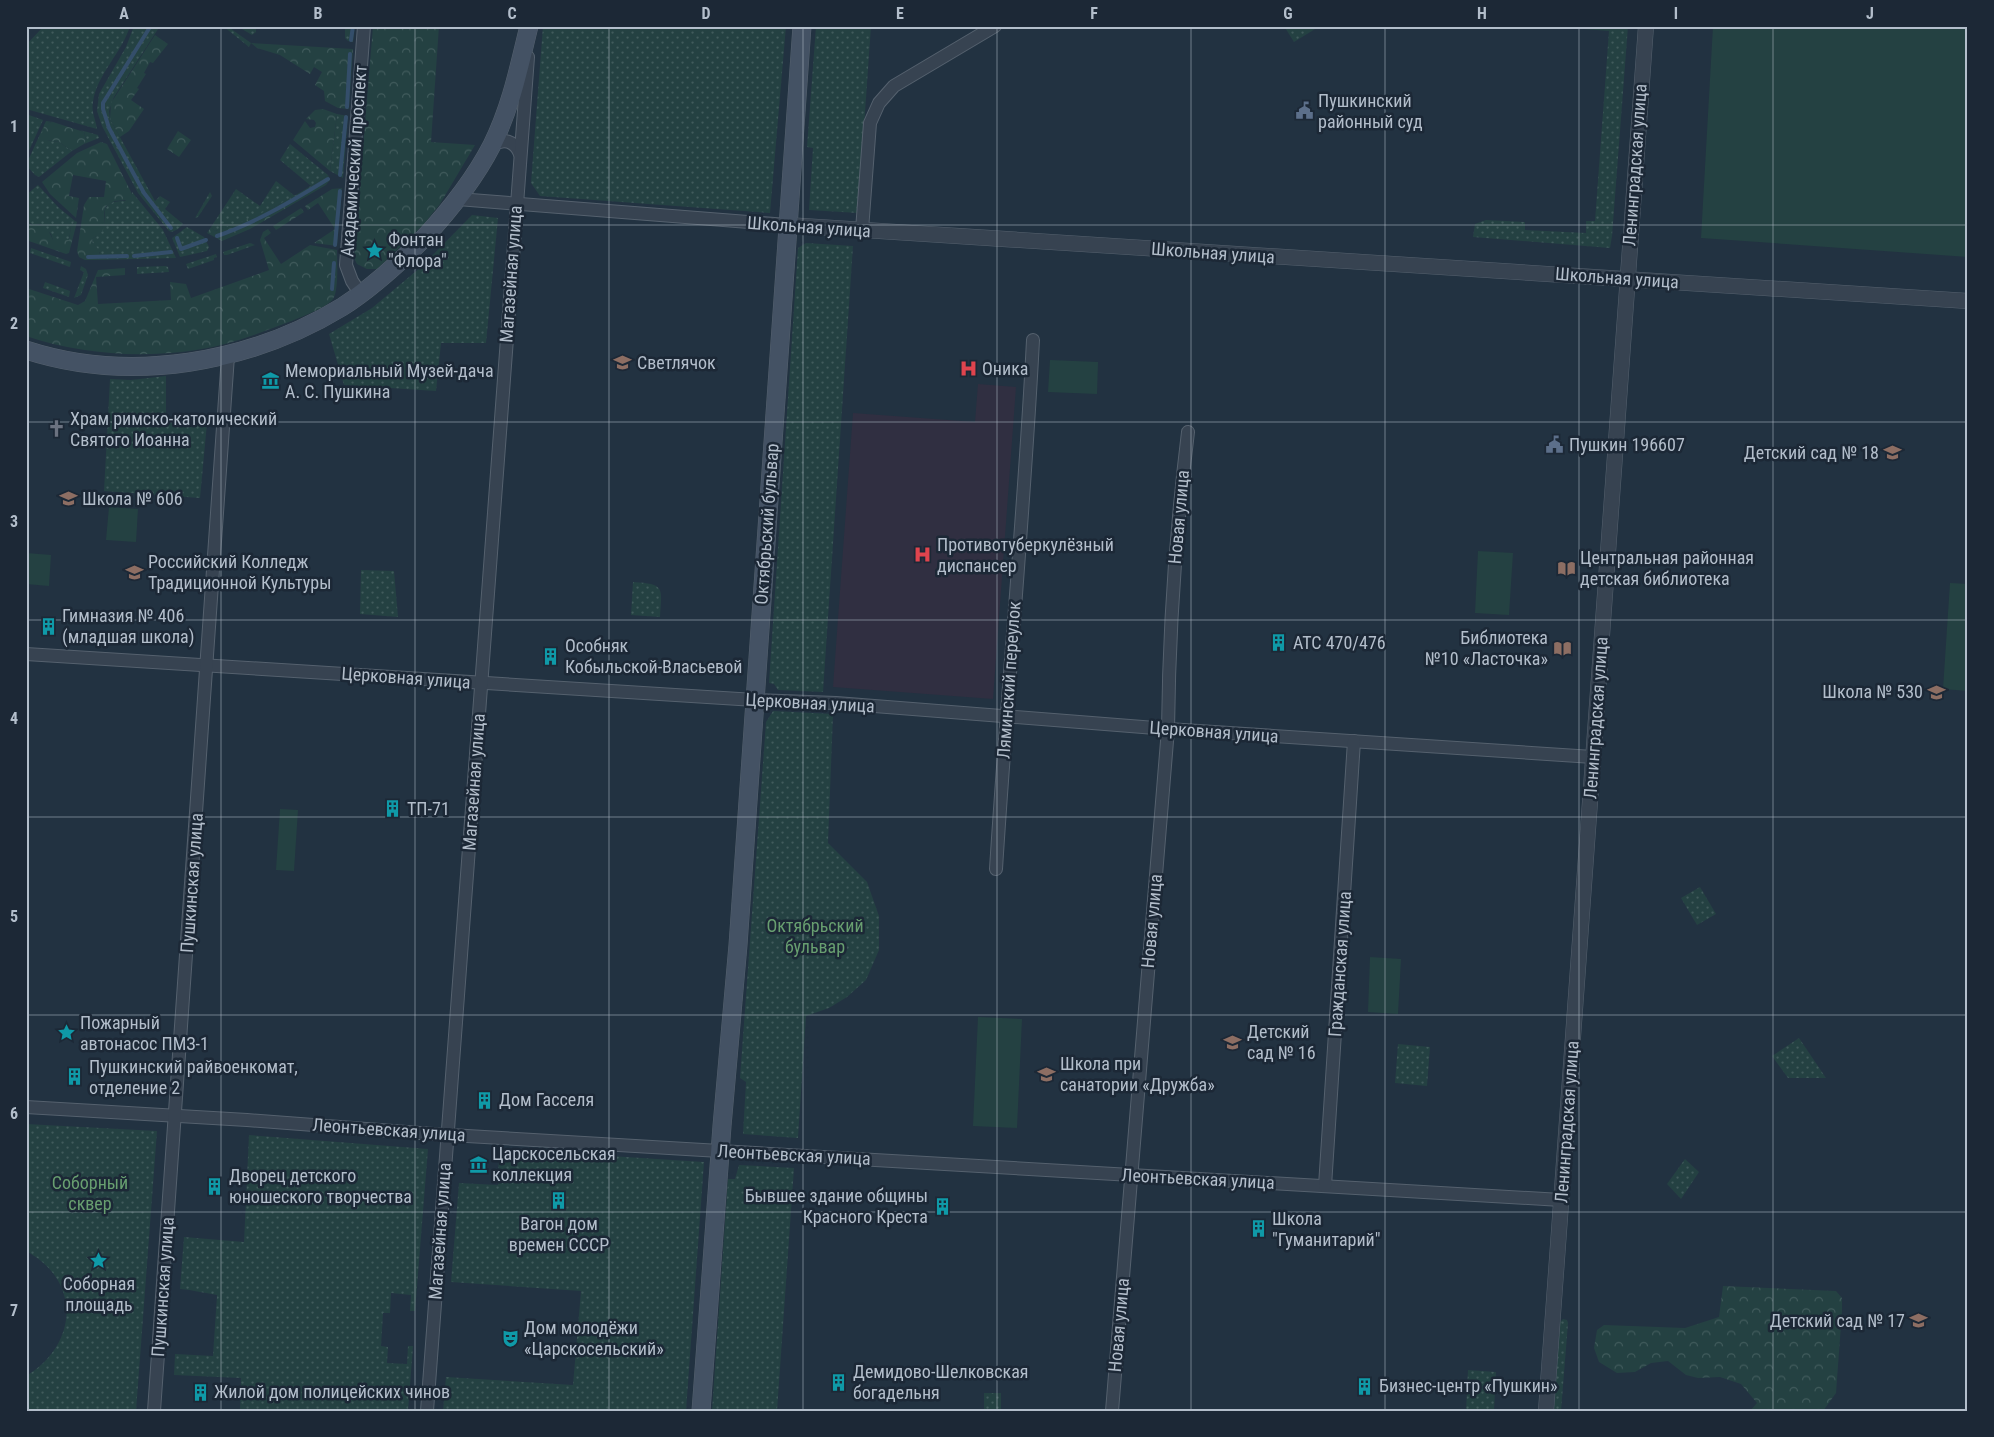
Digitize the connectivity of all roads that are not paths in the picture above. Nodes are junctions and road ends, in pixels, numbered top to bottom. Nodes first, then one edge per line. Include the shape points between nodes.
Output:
1 (364, 26) edge
2 (530, 26) edge
3 (802, 26) edge
4 (995, 26) edge
5 (1646, 26) edge
6 (492, 146) junction
7 (520, 154) junction
8 (458, 199) junction
9 (516, 205) junction
10 (787, 225) junction
11 (862, 230) junction
12 (1628, 279) junction
13 (360, 293) junction
14 (1968, 301) edge
15 (1033, 340) dead end
16 (26, 350) edge
17 (228, 356) junction
18 (1188, 432) dead end
19 (26, 654) edge
20 (207, 666) junction
21 (482, 683) junction
22 (755, 700) junction
23 (1005, 715) junction
24 (1168, 729) junction
25 (1354, 741) junction
26 (1593, 757) junction
27 (996, 870) dead end
28 (26, 1108) edge
29 (174, 1117) junction
30 (446, 1135) junction
31 (720, 1151) junction
32 (1131, 1175) junction
33 (1325, 1186) junction
34 (1561, 1200) junction
35 (154, 1411) edge
36 (427, 1411) edge
37 (701, 1411) edge
38 (1112, 1411) edge
39 (1546, 1411) edge

1 - 13 street, Академический проспект via 346,265
2 - 6 main road via 505,118
2 - 7 street, Магазейная улица
3 - 10 main road, Октябрьский бульвар
4 - 11 street via 894,86 879,103 870,123
5 - 12 street, Ленинградская улица
6 - 7 street via 508,141
6 - 8 main road
7 - 9 street, Магазейная улица
8 - 9 street, Школьная улица
8 - 13 main road via 408,254
9 - 10 street, Школьная улица
9 - 21 street, Магазейная улица
10 - 11 street, Школьная улица
10 - 22 main road, Октябрьский бульвар
11 - 12 street, Школьная улица
12 - 14 street, Школьная улица
12 - 26 street, Ленинградская улица
13 - 17 main road via 319,320
15 - 23 street, Ляминский переулок
16 - 17 main road via 85,363 133,366
17 - 20 street, Пушкинская улица
18 - 24 street, Новая улица via 1179,506
19 - 20 street, Церковная улица
20 - 21 street, Церковная улица
20 - 29 street, Пушкинская улица
21 - 22 street, Церковная улица
21 - 30 street, Магазейная улица
22 - 23 street, Церковная улица
22 - 31 main road, Октябрьский бульвар
23 - 24 street, Церковная улица
23 - 27 street, Ляминский переулок
24 - 25 street, Церковная улица
24 - 32 street, Новая улица
25 - 26 street, Церковная улица
25 - 33 street, Гражданская улица
26 - 34 street, Ленинградская улица
28 - 29 street, Леонтьевская улица
29 - 30 street, Леонтьевская улица
29 - 35 street, Пушкинская улица
30 - 31 street, Леонтьевская улица
30 - 36 street, Магазейная улица
31 - 32 street, Леонтьевская улица
31 - 37 main road, Октябрьский бульвар
32 - 33 street, Леонтьевская улица
32 - 38 street, Новая улица
33 - 34 street, Леонтьевская улица
34 - 39 street, Ленинградская улица

